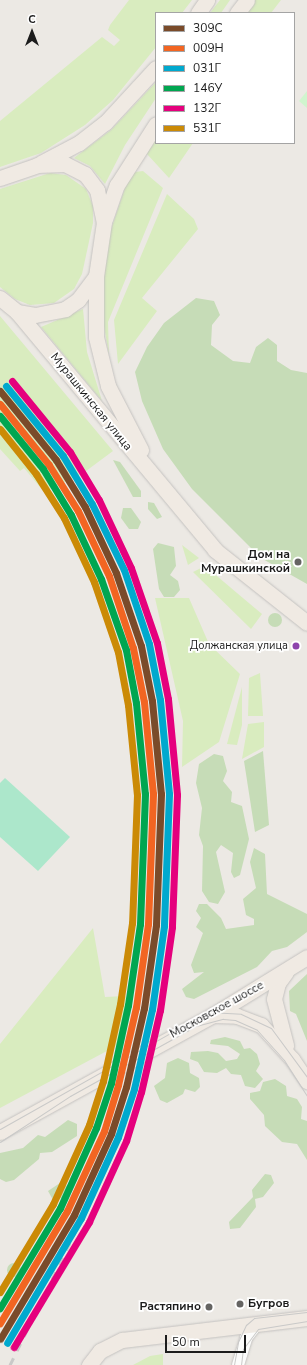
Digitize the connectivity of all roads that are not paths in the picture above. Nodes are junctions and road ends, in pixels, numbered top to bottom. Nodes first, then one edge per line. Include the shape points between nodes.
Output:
1 (208, 0) edge
2 (247, 0) edge
3 (199, 12) edge
4 (238, 12) edge
5 (155, 69) edge
6 (155, 126) edge
7 (37, 165) junction
8 (0, 178) edge
9 (104, 222) junction
10 (96, 276) junction
11 (0, 298) edge
12 (17, 312) junction
13 (165, 492) junction
14 (307, 623) edge
15 (307, 957) edge
16 (290, 967) junction
17 (213, 1015) junction
18 (292, 1059) junction
19 (307, 1081) edge
20 (0, 1132) edge
21 (307, 1318) edge
22 (257, 1324) junction
23 (89, 1365) edge
24 (238, 1365) edge

1 - 3 main road
2 - 4 main road
5 - 7 main road via 105,123 79,143
6 - 9 main road via 117,185
7 - 8 main road
7 - 9 main road via 65,164 85,174 97,190
9 - 10 main road, Мурашкинская улица
10 - 12 main road via 78,300 65,309 35,315
10 - 13 main road, Мурашкинская улица via 96,337 108,386
11 - 12 main road, Мурашкинская улица
12 - 13 main road, Мурашкинская улица
13 - 14 main road, Мурашкинская улица via 215,550
15 - 16 main road, Московское шоссе
16 - 17 main road, Московское шоссе
16 - 18 main road via 278,983 274,1000 277,1022
17 - 18 main road via 237,1016 261,1025
17 - 20 main road, Московское шоссе via 194,1022
18 - 19 main road
21 - 22 main road
22 - 23 main road via 122,1340 100,1351
22 - 24 street via 246,1338

